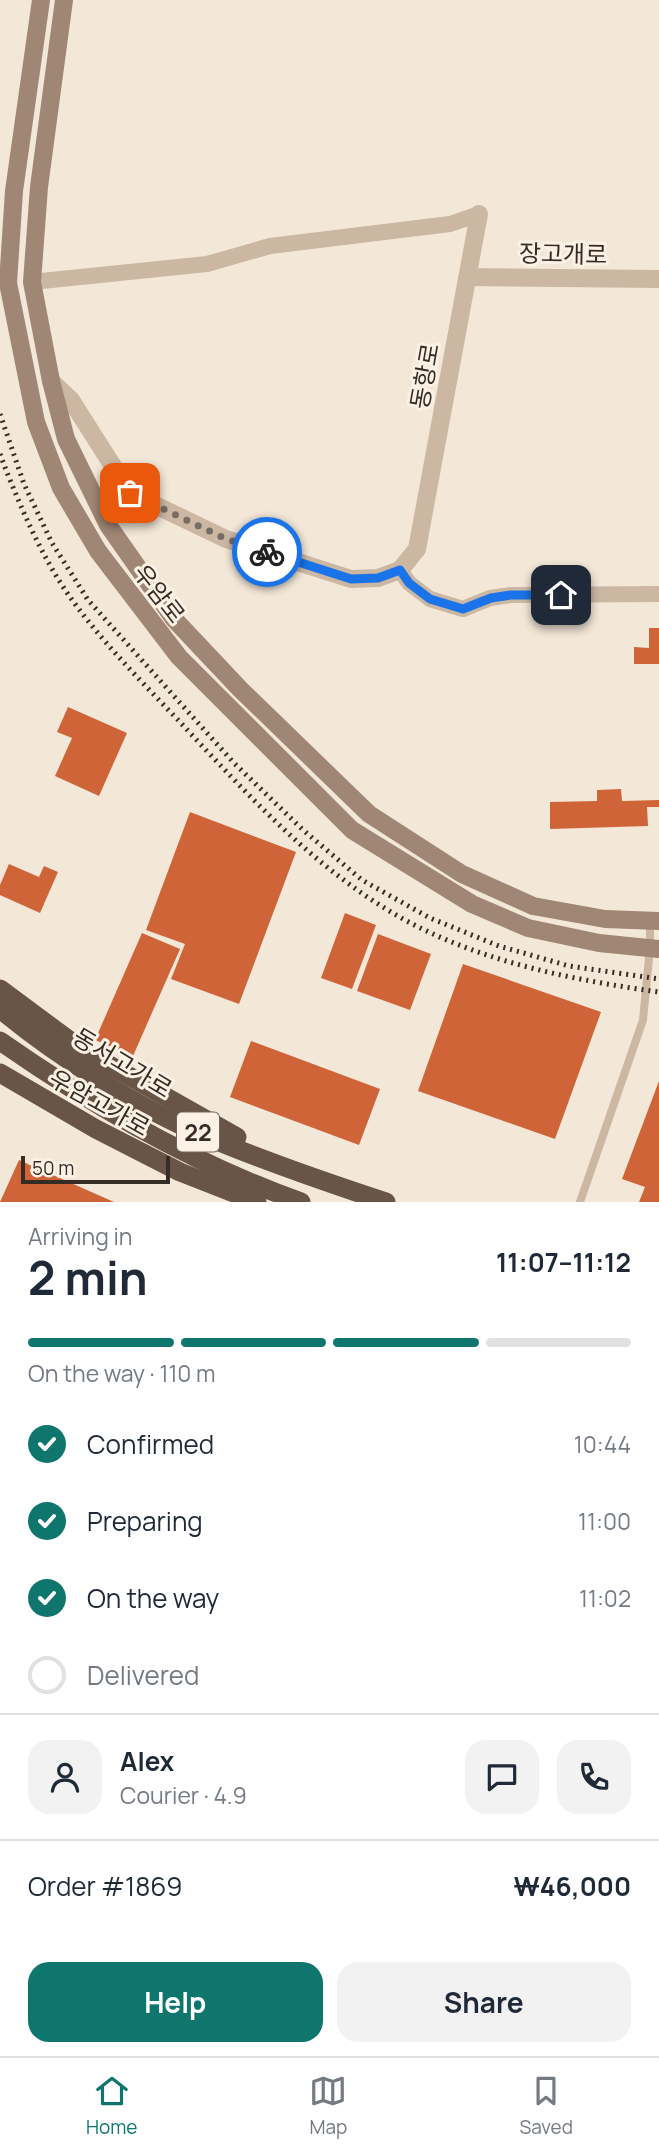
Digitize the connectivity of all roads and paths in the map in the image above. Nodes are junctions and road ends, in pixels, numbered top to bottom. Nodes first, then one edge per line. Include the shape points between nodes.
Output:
1 (41, 0) edge
2 (64, 0) edge
3 (479, 214) joint
4 (467, 277) junction
5 (659, 279) edge
6 (32, 282) junction
7 (51, 381) junction
8 (400, 570) junction
9 (659, 594) edge
10 (654, 921) edge
11 (655, 949) edge
12 (0, 989) edge
13 (0, 1009) edge
14 (0, 1041) edge
15 (0, 1073) edge
16 (309, 1176) junction
17 (257, 1202) edge
18 (301, 1202) edge
19 (386, 1202) edge
20 (580, 1202) edge

1 - 11 main road, 우암로 via 14,191 8,283 36,422 61,488 98,551 179,657 352,830 472,904 528,928
2 - 6 main road, 우암로 via 39,187
3 - 4 street, 동항로
3 - 6 street, 동항로 via 450,225 270,246 207,264
4 - 5 street, 장고개로
4 - 8 street, 동항로 via 416,549
6 - 7 main road, 우암로
7 - 8 street via 71,400 130,493 226,539 351,579 378,578
7 - 10 main road, 우암로 via 66,439 108,525 174,619 369,814 462,874 533,906 604,919
8 - 9 street via 430,599 463,609 511,595
10 - 11 lane
11 - 20 lane via 643,1020
12 - 16 highway, 우암고가로 via 81,1049
13 - 16 highway, 동서고가로 / 22 via 131,1098 202,1135
14 - 18 highway, 동서고가로 / 22 via 71,1090 194,1157
15 - 17 highway, 우암고가로 via 180,1172
16 - 19 highway, 동서고가로 / 22

